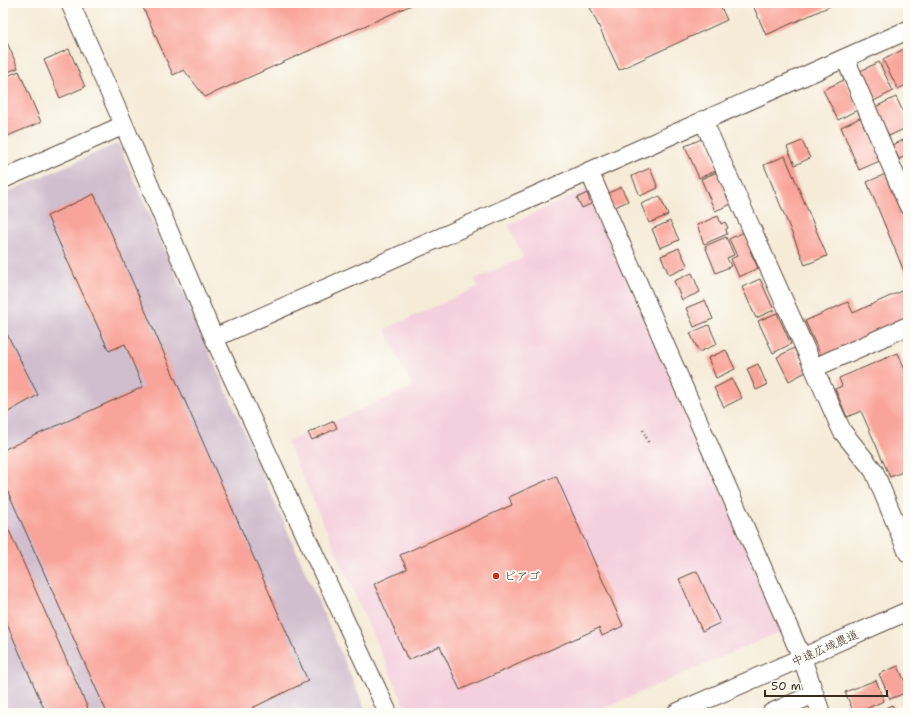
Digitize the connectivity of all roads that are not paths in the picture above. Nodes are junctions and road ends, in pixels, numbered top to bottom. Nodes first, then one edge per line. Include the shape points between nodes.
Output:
1 (70, 3) edge
2 (908, 30) edge
3 (845, 58) junction
4 (703, 120) junction
5 (124, 125) junction
6 (589, 171) junction
7 (3, 179) edge
8 (908, 205) edge
9 (908, 326) edge
10 (214, 338) junction
11 (814, 368) junction
12 (908, 553) edge
13 (908, 611) edge
14 (802, 658) junction
15 (814, 694) junction
16 (388, 713) edge
17 (676, 713) edge
18 (771, 713) edge
19 (821, 713) edge

1 - 5 street
2 - 3 street
3 - 4 street
3 - 8 street
4 - 6 street
4 - 11 street
5 - 7 street
5 - 10 street
6 - 10 street
6 - 14 street
9 - 11 street
10 - 16 street
11 - 12 street via 842,431 874,471
13 - 14 street, 中遠広域農道
14 - 15 street
14 - 17 street, 中遠広域農道
15 - 18 street
15 - 19 street

